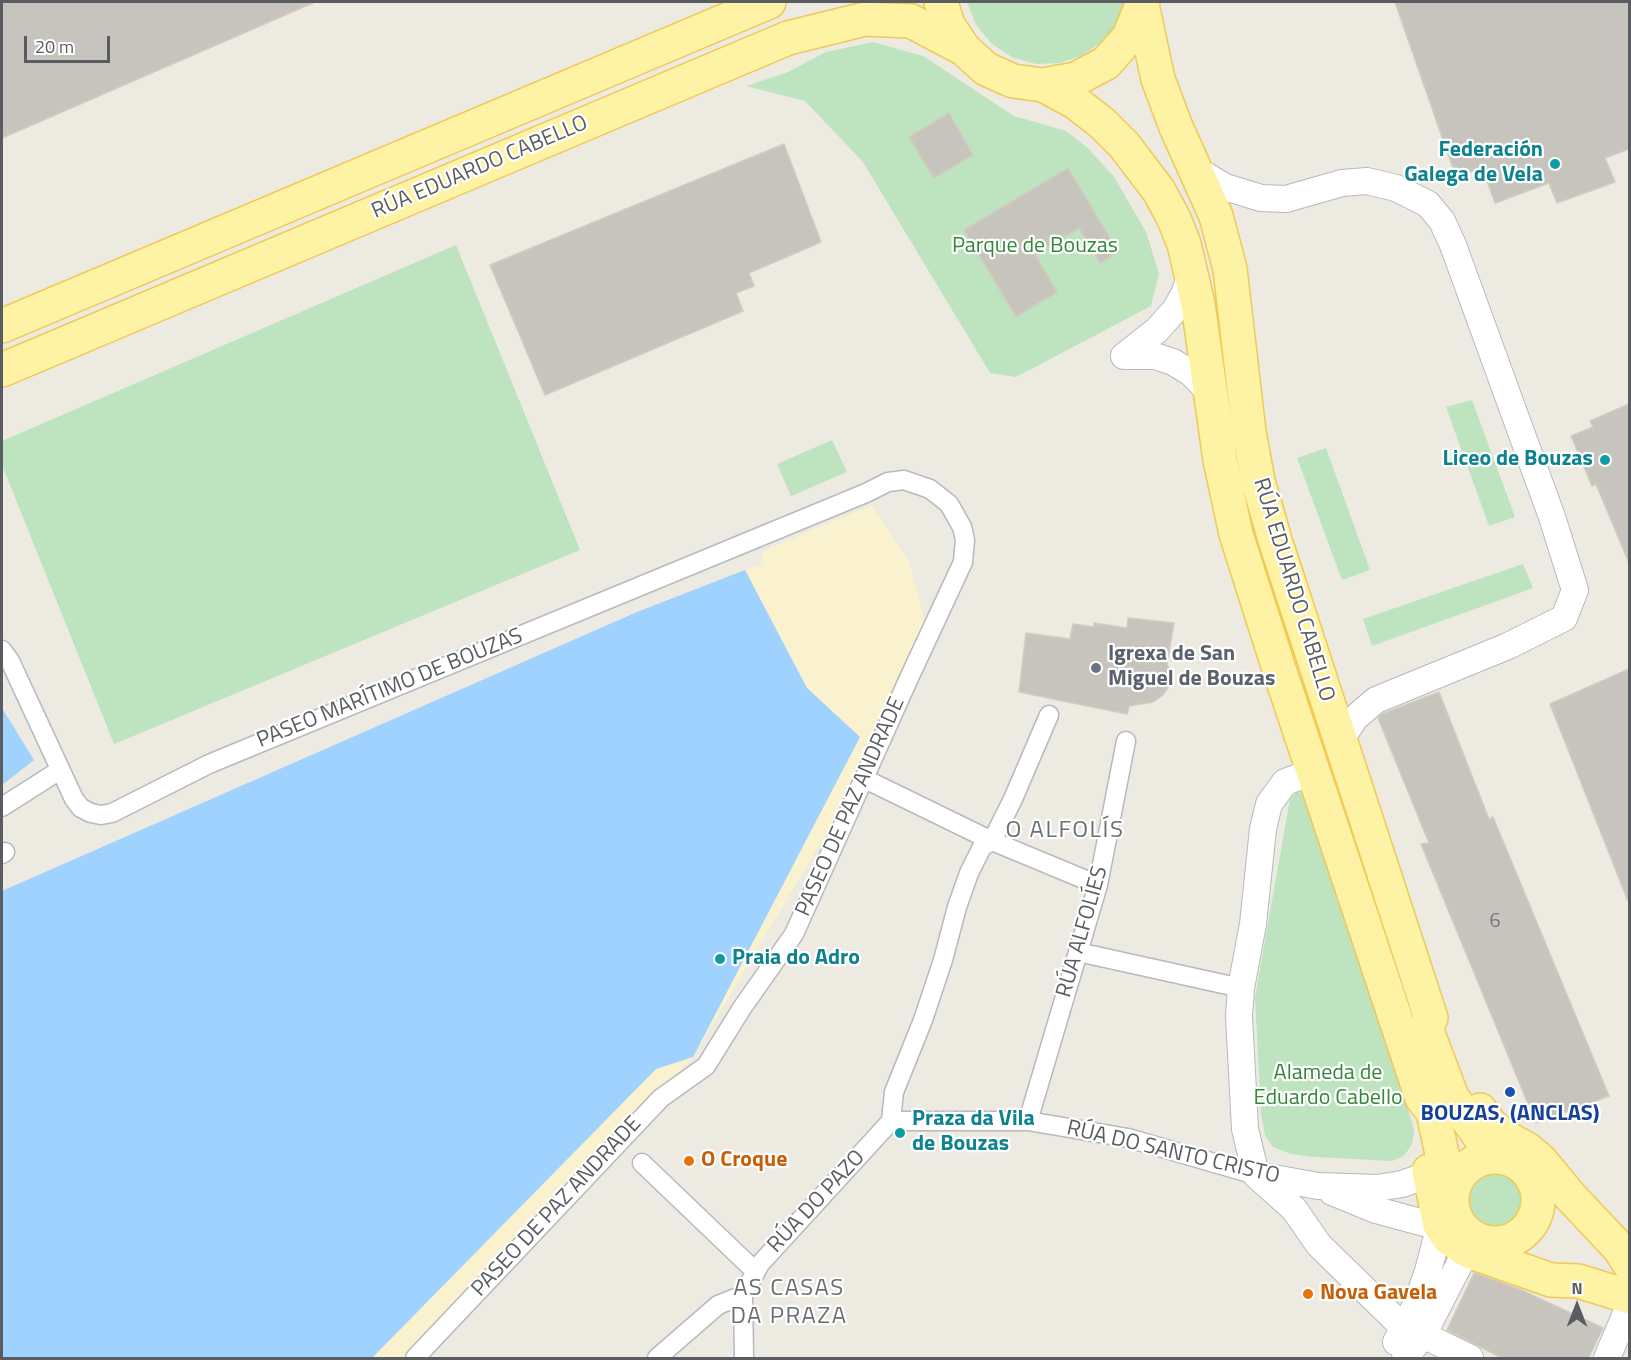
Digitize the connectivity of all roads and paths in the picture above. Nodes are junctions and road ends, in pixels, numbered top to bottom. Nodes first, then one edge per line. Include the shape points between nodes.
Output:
1 (769, 2) edge
2 (941, 2) edge
3 (1142, 3) edge
4 (964, 49) junction
5 (1043, 85) junction
6 (1197, 170) junction
7 (1192, 273) junction
8 (2, 326) edge
9 (2, 370) edge
10 (1212, 400) junction
11 (866, 493) joint
12 (2, 650) edge
13 (1049, 715) dead end
14 (1126, 741) dead end
15 (1340, 741) junction
16 (60, 770) junction
17 (1313, 772) junction
18 (865, 779) junction
19 (2, 807) edge
20 (992, 841) junction
21 (1098, 885) junction
22 (1078, 952) junction
23 (1241, 988) junction
24 (1431, 1018) junction
25 (891, 1121) junction
26 (1029, 1121) junction
27 (642, 1163) dead end
28 (1256, 1175) junction
29 (1318, 1186) junction
30 (1536, 1186) junction
31 (1466, 1205) junction
32 (1628, 1264) edge
33 (756, 1272) junction
34 (743, 1295) junction
35 (1629, 1297) edge
36 (1629, 1304) edge
37 (1413, 1331) junction
38 (415, 1359) edge
39 (657, 1359) edge
40 (744, 1359) edge
41 (1388, 1359) edge
42 (1404, 1359) edge
43 (1470, 1359) edge
44 (1607, 1359) edge

1 - 8 main road, RÚA EDUARDO CABELLO
2 - 4 main road via 948,25
3 - 5 main road via 1129,37 1106,63 1076,79
3 - 6 main road, RÚA EDUARDO CABELLO via 1158,79
4 - 5 main road via 986,69 1013,81
4 - 9 main road, RÚA EDUARDO CABELLO via 911,21 865,20 788,38
5 - 7 main road, RÚA EDUARDO CABELLO via 1075,102 1102,123 1140,163 1174,219
6 - 15 main road, RÚA EDUARDO CABELLO via 1216,216 1230,269 1258,481
6 - 15 street via 1225,187 1261,198 1286,199 1342,183 1368,181 1396,188 1428,204 1442,221 1453,245 1575,590 1564,618 1508,646 1376,700 1355,718
7 - 10 main road, RÚA EDUARDO CABELLO
7 - 10 street via 1174,310 1124,356 1155,356 1173,362 1191,373
10 - 17 main road, RÚA EDUARDO CABELLO via 1236,534
11 - 16 street, PASEO MARÍTIMO DE BOUZAS via 209,764 112,813 101,815 81,808
11 - 18 street, PASEO DE PAZ ANDRADE via 888,482 904,480 930,489 950,504 965,540 963,562
12 - 16 street, PASEO MARÍTIMO DE BOUZAS
13 - 20 street
14 - 21 street, RÚA ALFOLÍES
15 - 24 main road, RÚA EDUARDO CABELLO
16 - 19 street
17 - 23 street via 1285,782 1269,804
17 - 31 main road, RÚA EDUARDO CABELLO via 1422,1098 1419,1117
18 - 20 street
18 - 38 street, PASEO DE PAZ ANDRADE via 794,934 706,1066 661,1098
20 - 21 street
20 - 25 street via 982,847 969,873 937,980 894,1092
21 - 22 street, RÚA ALFOLÍES
22 - 23 street
22 - 26 street, RÚA ALFOLÍES
23 - 28 street via 1245,1129
24 - 31 main road, RÚA EDUARDO CABELLO via 1426,1028 1452,1097
24 - 32 main road via 1440,1023 1460,1076 1490,1124 1541,1161 1619,1248
25 - 26 street
25 - 33 street, RÚA DO PAZO via 808,1209
26 - 28 street, RÚA DO SANTO CRISTO via 1128,1138
27 - 33 street
28 - 29 street, RÚA DO SANTO CRISTO
28 - 37 street via 1294,1209 1319,1245
29 - 31 street, RÚA DO SANTO CRISTO via 1377,1188 1402,1184
29 - 31 street, RÚA DO SANTO CRISTO via 1376,1210
30 - 31 main road via 1520,1164 1508,1159
30 - 31 main road via 1536,1214 1518,1236
30 - 32 main road via 1611,1260
31 - 35 main road via 1578,1281
31 - 37 street via 1428,1271 1416,1305
31 - 37 street via 1462,1259
33 - 34 street, RÚA DO PAZO
34 - 39 street via 718,1305
34 - 40 street
36 - 44 street
37 - 41 street
37 - 42 street
37 - 43 street

